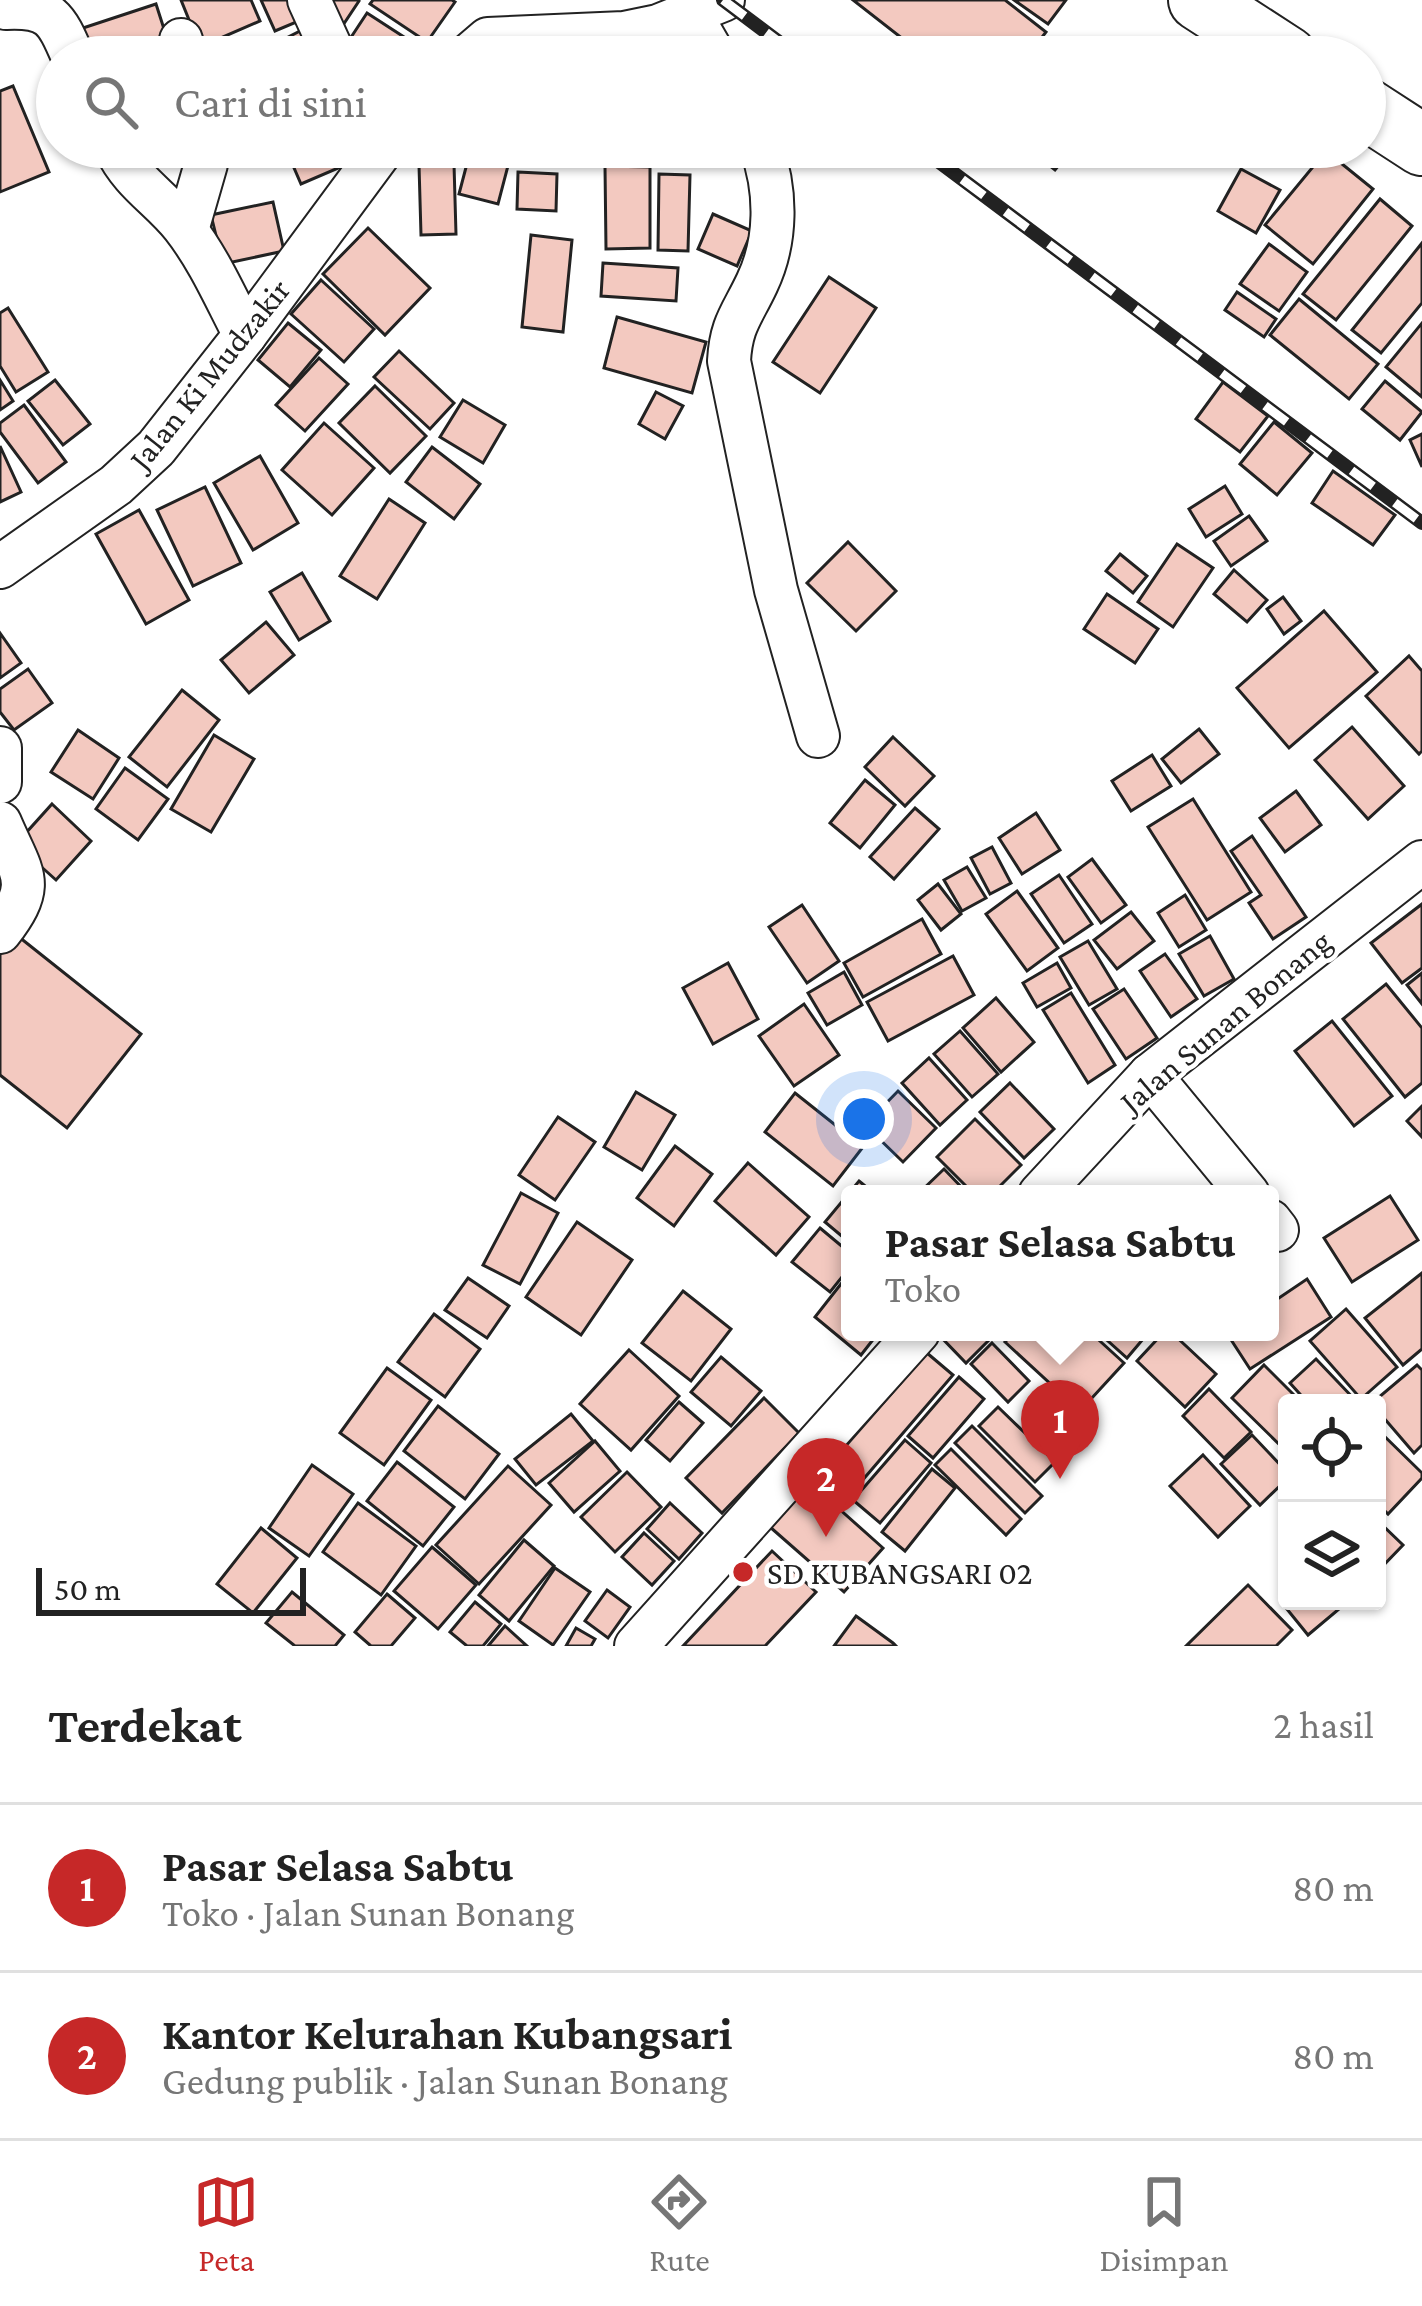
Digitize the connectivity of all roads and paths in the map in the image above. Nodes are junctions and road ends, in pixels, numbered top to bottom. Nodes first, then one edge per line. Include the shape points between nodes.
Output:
1 (309, 0) edge
2 (1199, 0) edge
3 (706, 6) edge
4 (6, 8) dead end
5 (65, 36) edge
6 (325, 36) edge
7 (556, 36) edge
8 (711, 36) edge
9 (1255, 36) edge
10 (1386, 122) edge
11 (1422, 145) edge
12 (128, 168) edge
13 (205, 168) edge
14 (368, 168) edge
15 (765, 168) edge
16 (187, 230) junction
17 (245, 335) junction
18 (0, 567) edge
19 (818, 736) dead end
20 (0, 748) edge
21 (0, 782) edge
22 (0, 823) edge
23 (1422, 862) edge
24 (0, 932) edge
25 (1150, 1076) junction
26 (1048, 1185) edge
27 (1241, 1185) edge
28 (910, 1341) edge
29 (637, 1646) edge

1 - 6 street
2 - 9 highway
3 - 7 street via 623,33
3 - 8 street
4 - 5 street via 35,7
10 - 11 highway
12 - 16 street
13 - 16 street
14 - 17 street, Jalan Ki Mudzakir
15 - 19 street via 771,251 730,332 729,361 776,590
16 - 17 street
17 - 18 street, Jalan Ki Mudzakir via 156,448
20 - 21 street
22 - 24 street via 25,891
23 - 25 street, Jalan Sunan Bonang
25 - 26 street, Jalan Sunan Bonang
25 - 27 street
28 - 29 street

